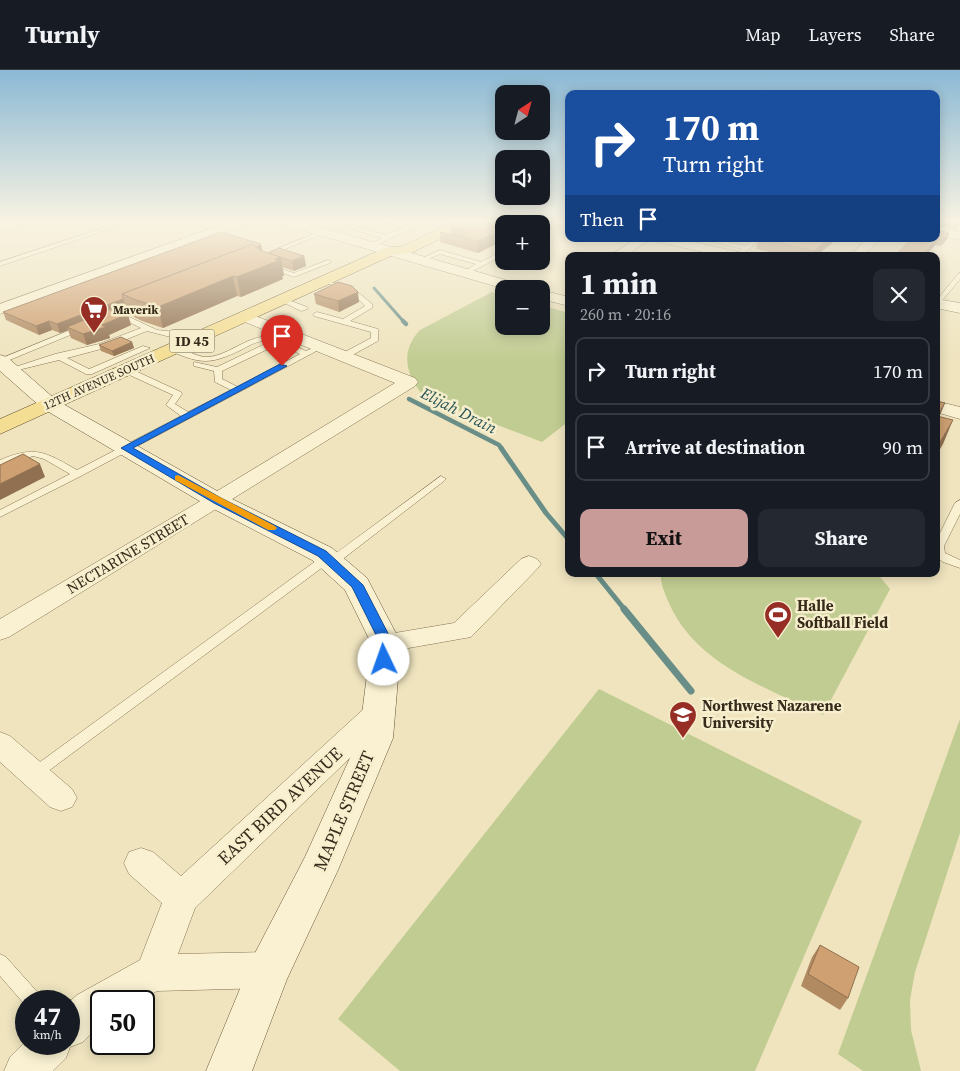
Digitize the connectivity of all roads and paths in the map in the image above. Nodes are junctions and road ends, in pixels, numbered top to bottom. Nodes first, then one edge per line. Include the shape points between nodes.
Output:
1 (114, 268) edge
2 (279, 268) edge
3 (312, 268) edge
4 (347, 268) edge
5 (459, 268) edge
6 (475, 268) edge
7 (465, 273) junction
8 (960, 275) edge
9 (324, 281) junction
10 (495, 281) edge
11 (565, 287) edge
12 (550, 294) edge
13 (550, 297) edge
14 (283, 300) junction
15 (940, 300) edge
16 (565, 301) edge
17 (144, 304) edge
18 (940, 305) edge
19 (960, 308) edge
20 (0, 309) edge
21 (304, 309) dead end
22 (117, 314) junction
23 (317, 314) dead end
24 (245, 317) junction
25 (108, 318) edge
26 (345, 321) junction
27 (90, 325) edge
28 (148, 328) junction
29 (125, 338) junction
30 (191, 341) junction
31 (102, 346) junction
32 (111, 350) edge
33 (83, 351) junction
34 (162, 351) junction
35 (308, 353) junction
36 (58, 356) junction
37 (344, 356) junction
38 (94, 357) dead end
39 (117, 361) junction
40 (4, 364) edge
41 (218, 373) junction
42 (238, 390) junction
43 (49, 404) junction
44 (940, 407) edge
45 (960, 413) edge
46 (188, 416) junction
47 (0, 427) edge
48 (126, 448) junction
49 (0, 464) edge
50 (78, 474) junction
51 (440, 479) dead end
52 (218, 501) junction
53 (960, 503) edge
54 (0, 514) edge
55 (329, 560) junction
56 (529, 564) dead end
57 (960, 564) edge
58 (0, 631) edge
59 (386, 643) junction
60 (378, 713) junction
61 (0, 744) edge
62 (34, 774) junction
63 (61, 798) dead end
64 (141, 863) dead end
65 (182, 898) junction
66 (0, 964) edge
67 (268, 970) junction
68 (153, 973) junction
69 (24, 990) edge
70 (122, 990) edge
71 (90, 1008) edge
72 (80, 1018) edge
73 (41, 1055) edge
74 (24, 1071) edge
75 (229, 1071) edge

1 - 20 street
2 - 3 lane via 294,274
4 - 9 main road, 12TH AVENUE SOUTH / ID 45
5 - 7 street
6 - 7 lane
7 - 10 street
8 - 15 lane
9 - 14 main road, 12TH AVENUE SOUTH / ID 45
9 - 26 lane via 351,290 369,306
11 - 12 street
13 - 16 street
14 - 21 lane
14 - 24 main road, 12TH AVENUE SOUTH / ID 45
17 - 22 lane
18 - 19 street
22 - 25 lane
22 - 28 lane
23 - 26 lane
24 - 30 main road, 12TH AVENUE SOUTH / ID 45
24 - 35 street
26 - 37 lane via 375,331 375,339
27 - 40 lane
28 - 29 lane
28 - 30 lane
29 - 31 lane
29 - 34 lane
30 - 34 main road, 12TH AVENUE SOUTH / ID 45
31 - 32 lane
31 - 33 lane
33 - 36 lane
33 - 38 lane
34 - 35 lane via 211,360 262,339
34 - 39 main road, 12TH AVENUE SOUTH / ID 45
34 - 41 lane
35 - 37 street
35 - 41 lane via 273,348
35 - 42 lane
36 - 39 lane via 88,372
36 - 40 lane
37 - 52 street, NECTARINE STREET via 409,382
39 - 43 main road, 12TH AVENUE SOUTH / ID 45
39 - 46 lane via 178,394 170,405
40 - 43 main road
41 - 42 lane via 218,380
42 - 46 lane
43 - 47 main road, 12TH AVENUE SOUTH / ID 45
43 - 48 main road
44 - 45 street
46 - 48 lane
48 - 50 lane
48 - 52 main road
49 - 50 lane via 26,453 38,453
50 - 54 lane
51 - 55 lane
52 - 55 main road
52 - 58 street, NECTARINE STREET
53 - 57 lane via 940,546 940,554
55 - 59 main road via 357,585
55 - 62 lane
56 - 59 street via 462,631
59 - 60 main road, MAPLE STREET
60 - 65 street, EAST BIRD AVENUE
60 - 67 main road, MAPLE STREET via 376,738 323,861
61 - 62 street
62 - 63 street
64 - 65 street
65 - 68 street
66 - 69 lane
67 - 68 street
67 - 75 main road, MAPLE STREET
68 - 70 street
71 - 72 street
73 - 74 street

